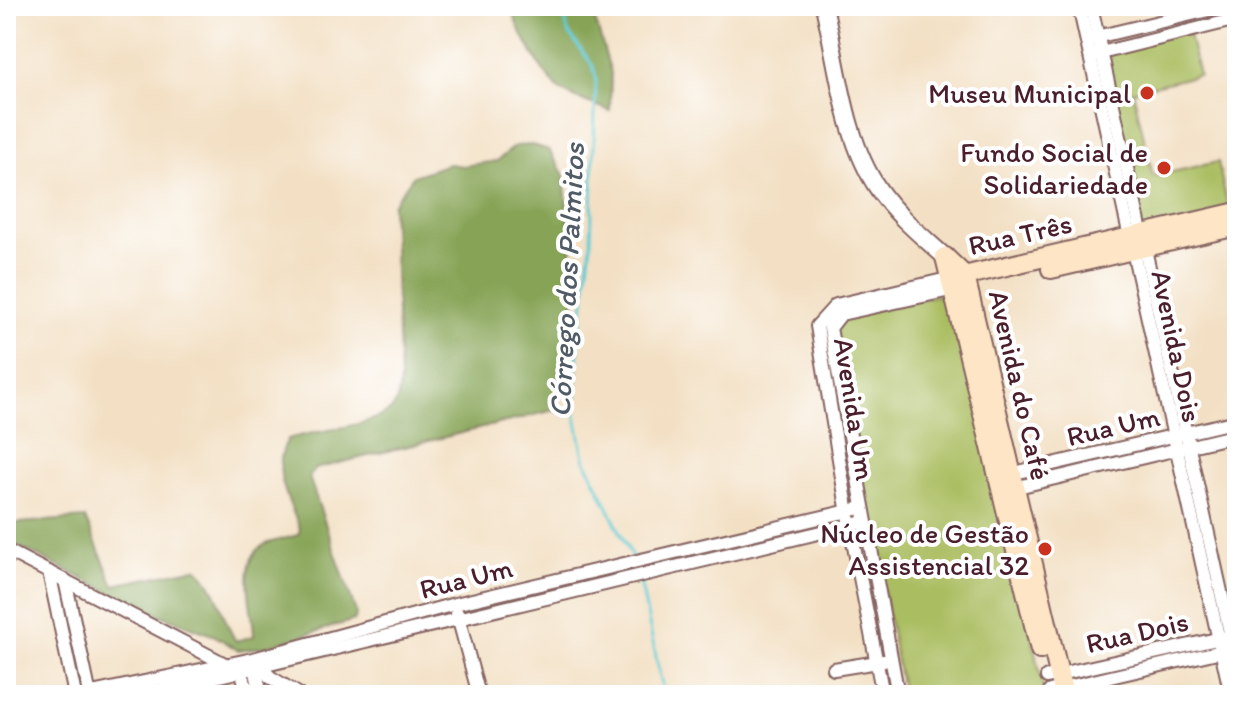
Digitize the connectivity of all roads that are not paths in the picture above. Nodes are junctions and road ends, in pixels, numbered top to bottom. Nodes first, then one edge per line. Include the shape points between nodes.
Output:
1 (824, 6) edge
2 (1079, 6) edge
3 (1091, 6) edge
4 (1225, 6) edge
5 (1237, 19) edge
6 (1092, 38) junction
7 (1096, 54) junction
8 (1237, 212) edge
9 (1237, 226) edge
10 (1137, 243) junction
11 (945, 257) joint
12 (960, 283) junction
13 (825, 321) junction
14 (1237, 421) edge
15 (1237, 435) edge
16 (1188, 440) junction
17 (1174, 444) junction
18 (1007, 482) junction
19 (861, 508) junction
20 (847, 511) junction
21 (864, 522) junction
22 (850, 526) junction
23 (6, 550) edge
24 (49, 572) junction
25 (65, 580) junction
26 (455, 604) junction
27 (458, 619) junction
28 (1230, 643) edge
29 (891, 659) junction
30 (876, 663) junction
31 (1237, 664) edge
32 (245, 665) junction
33 (834, 669) dead end
34 (1055, 687) edge
35 (478, 693) edge
36 (87, 694) edge
37 (75, 695) edge
38 (140, 695) edge
39 (248, 695) edge
40 (261, 695) edge
41 (300, 695) edge
42 (883, 695) edge
43 (898, 695) edge
44 (1231, 695) edge

1 - 11 street via 868,170 889,203
2 - 6 street, Avenida Dois
3 - 6 street, Avenida Dois
4 - 6 street
5 - 7 street
6 - 7 street, Avenida Dois
7 - 10 street, Avenida Dois
8 - 10 main road, Rua Três
9 - 10 main road, Rua Três
10 - 12 main road, Rua Três
10 - 16 street, Avenida Dois
10 - 17 street, Avenida Dois
11 - 12 main road, Avenida do Café
12 - 13 street, Rua Três via 836,305
12 - 18 main road, Avenida do Café
13 - 19 street, Avenida Um
13 - 20 street, Avenida Um via 817,335
14 - 16 street, Rua Um
15 - 16 street, Rua Um
16 - 17 street, Rua Um
16 - 28 street, Avenida Dois
17 - 18 street, Rua Um
17 - 28 street, Avenida Dois
18 - 34 main road, Avenida do Café
19 - 20 street, Rua Um
19 - 21 street, Avenida Um
20 - 22 street, Avenida Um
20 - 26 street, Rua Um
21 - 22 street, Rua Um
21 - 29 street, Avenida Um
22 - 27 street, Rua Um
22 - 30 street, Avenida Um
23 - 24 street
24 - 25 street
24 - 37 street
25 - 32 street
25 - 36 street
26 - 27 street
26 - 32 street, Rua Um
27 - 32 street, Rua Um
27 - 35 street
28 - 31 street, Avenida Dois
28 - 34 street, Rua Dois
28 - 44 street, Avenida Dois
29 - 30 street
29 - 43 street, Avenida Um
30 - 33 street
30 - 42 street, Avenida Um
32 - 36 street, Rua Um
32 - 38 street, Rua Um
32 - 39 street
32 - 40 street
32 - 41 street

